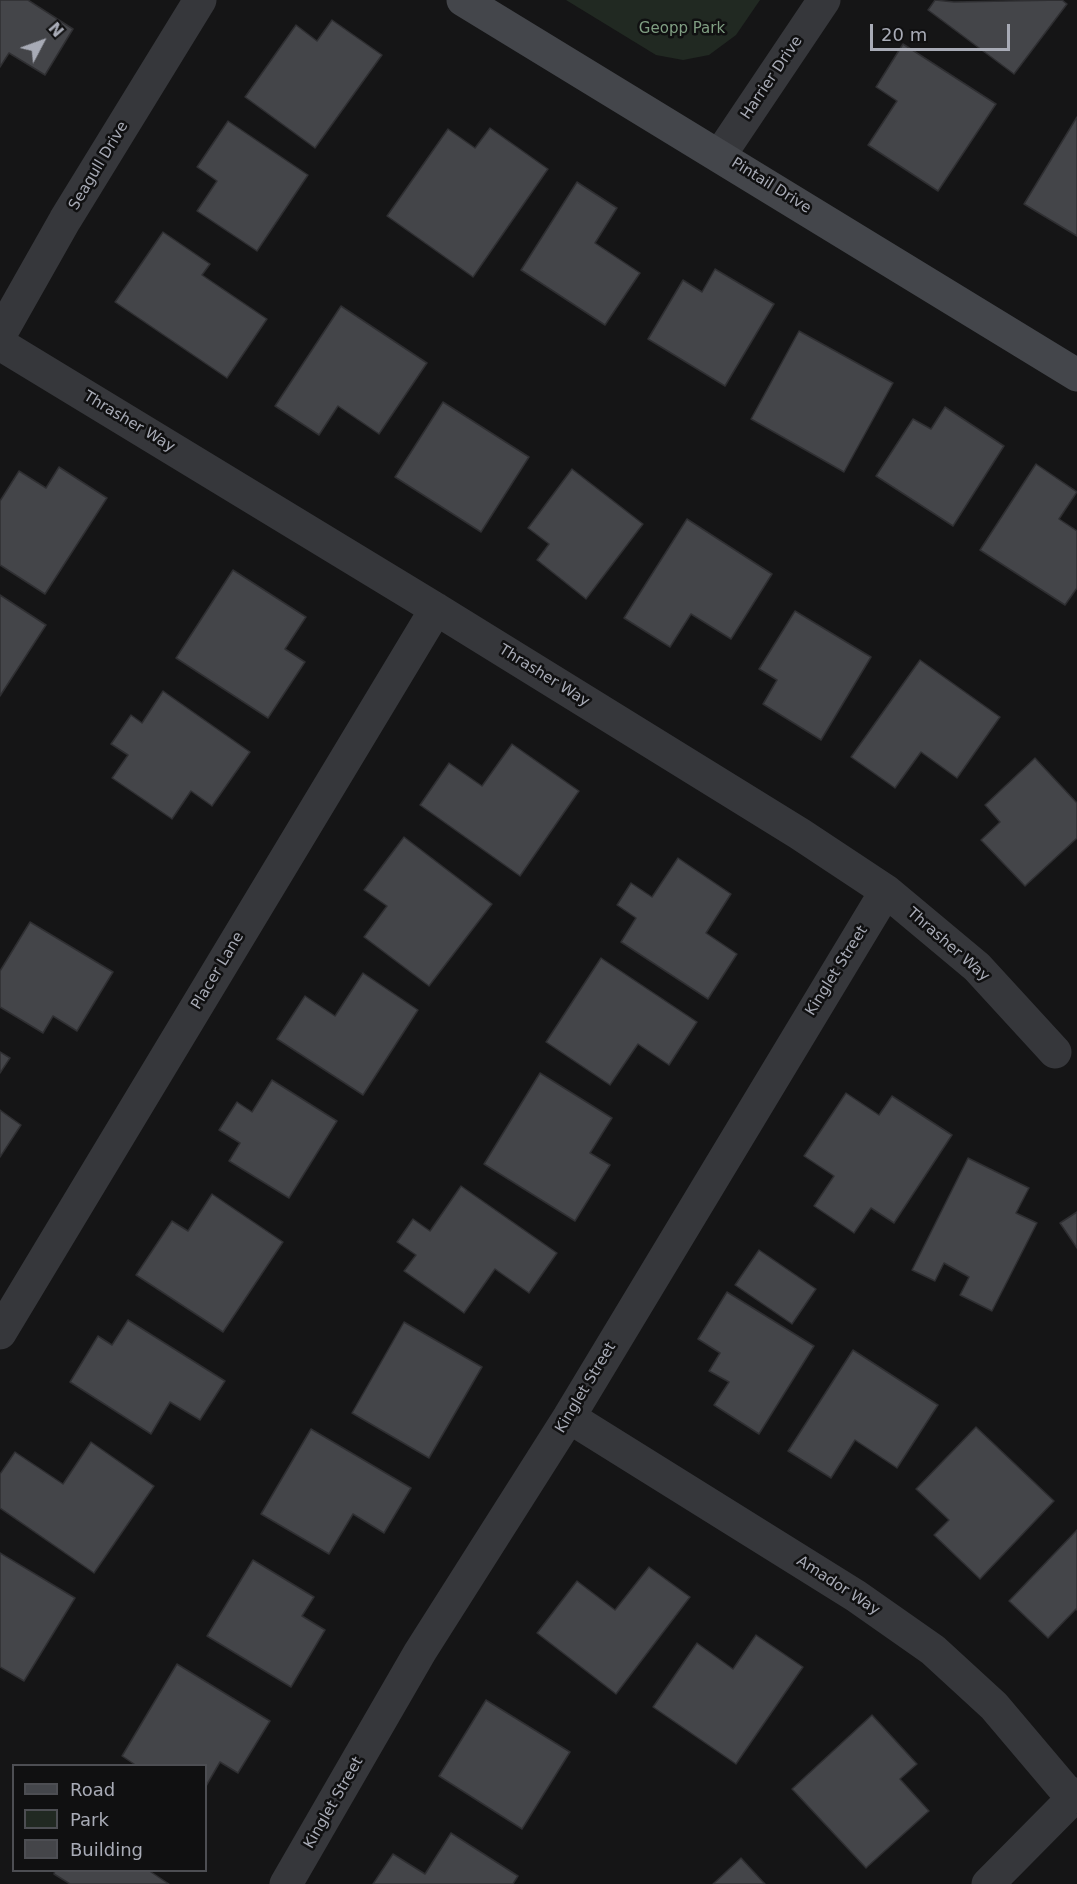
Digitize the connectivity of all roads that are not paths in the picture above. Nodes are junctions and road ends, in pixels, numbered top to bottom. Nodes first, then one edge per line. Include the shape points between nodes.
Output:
1 (200, 0) edge
2 (463, 0) edge
3 (824, 0) edge
4 (720, 155) junction
5 (0, 334) edge
6 (0, 344) edge
7 (1077, 375) edge
8 (436, 609) junction
9 (886, 891) junction
10 (1055, 1052) dead end
11 (0, 1333) edge
12 (569, 1417) junction
13 (1074, 1796) edge
14 (286, 1884) edge
15 (988, 1884) edge

1 - 5 street, Seagull Drive
2 - 4 street, Pintail Drive
3 - 4 street, Harrier Drive
4 - 7 street, Pintail Drive
6 - 8 street, Thrasher Way
8 - 9 street, Thrasher Way
8 - 11 street, Placer Lane
9 - 10 street, Thrasher Way via 977,968
9 - 12 street, Kinglet Street
12 - 13 street, Amador Way via 856,1596 933,1650 994,1706
12 - 14 street, Kinglet Street via 420,1652
13 - 15 street

